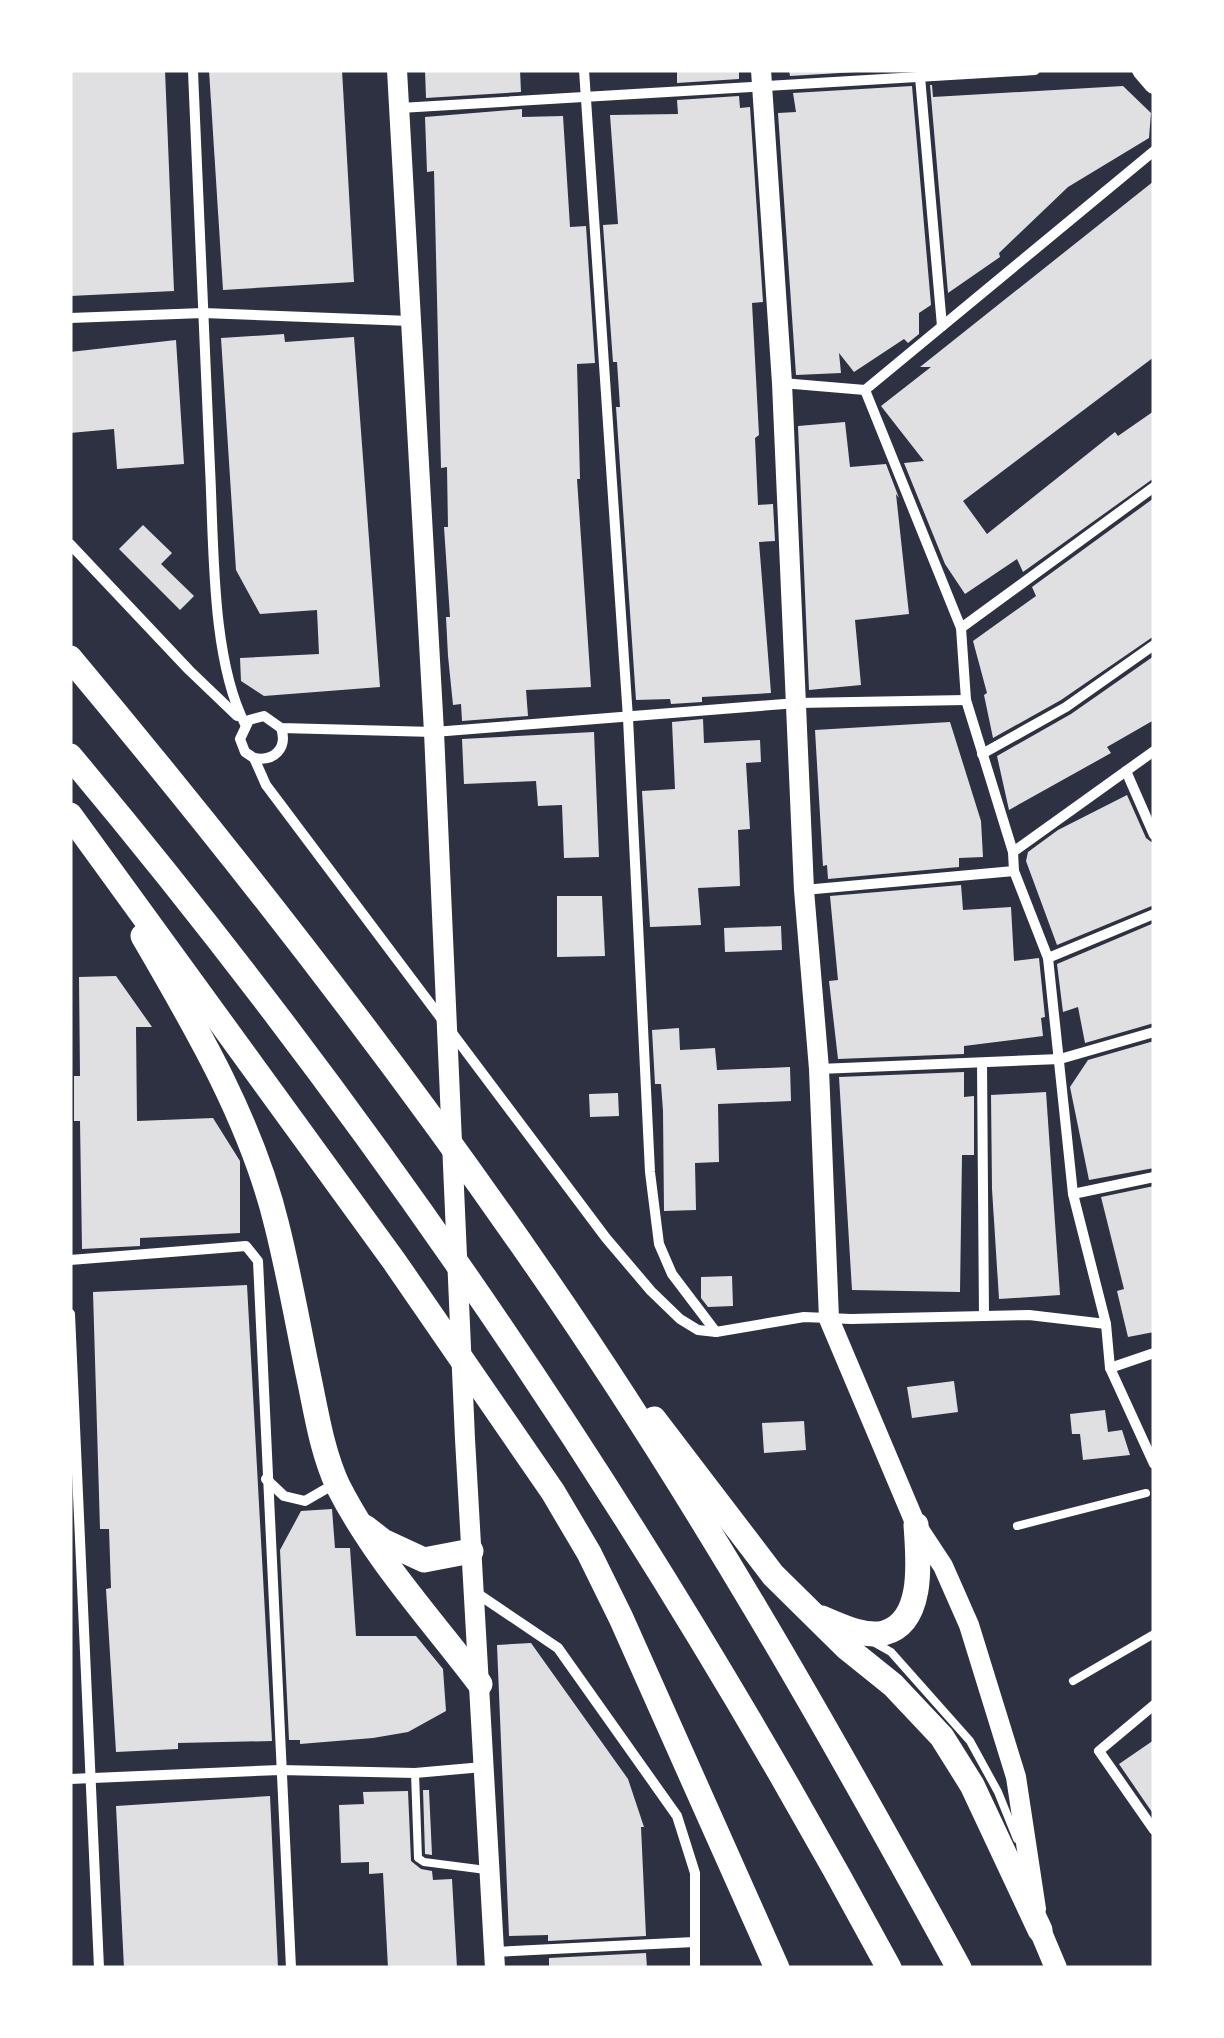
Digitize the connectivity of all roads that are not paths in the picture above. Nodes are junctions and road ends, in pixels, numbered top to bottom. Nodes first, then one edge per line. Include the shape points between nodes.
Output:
1 (193, 70) edge
2 (398, 70) edge
3 (584, 70) edge
4 (1035, 70) edge
5 (1142, 70) edge
6 (920, 77) junction
7 (761, 78) edge
8 (1154, 84) edge
9 (585, 96) junction
10 (400, 108) junction
11 (1154, 151) edge
12 (203, 313) junction
13 (70, 318) edge
14 (410, 321) junction
15 (942, 326) junction
16 (782, 383) junction
17 (865, 390) junction
18 (1154, 487) edge
19 (70, 544) edge
20 (961, 628) junction
21 (1154, 645) edge
22 (70, 658) edge
23 (966, 700) junction
24 (796, 703) junction
25 (628, 718) junction
26 (245, 724) junction
27 (281, 728) junction
28 (434, 732) junction
29 (1154, 751) edge
30 (982, 754) junction
31 (70, 756) edge
32 (254, 758) junction
33 (1126, 771) junction
34 (77, 824) edge
35 (1154, 835) edge
36 (1014, 852) junction
37 (1014, 871) junction
38 (804, 890) junction
39 (1154, 914) edge
40 (1048, 958) junction
41 (1154, 1032) edge
42 (1060, 1059) junction
43 (982, 1063) junction
44 (819, 1069) junction
45 (1154, 1177) edge
46 (1073, 1194) junction
47 (70, 1260) edge
48 (70, 1314) edge
49 (984, 1316) junction
50 (828, 1319) junction
51 (575, 1322) junction
52 (1106, 1324) junction
53 (716, 1332) junction
54 (1154, 1353) edge
55 (1110, 1368) junction
56 (1154, 1436) edge
57 (1142, 1440) junction
58 (1154, 1464) edge
59 (266, 1479) junction
60 (336, 1483) junction
61 (1146, 1493) dead end
62 (358, 1520) junction
63 (916, 1525) junction
64 (1017, 1526) dead end
65 (472, 1551) junction
66 (474, 1592) junction
67 (812, 1614) junction
68 (1154, 1634) edge
69 (1073, 1681) dead end
70 (480, 1684) junction
71 (1154, 1704) edge
72 (485, 1767) junction
73 (280, 1770) junction
74 (414, 1773) junction
75 (89, 1778) junction
76 (70, 1779) edge
77 (1154, 1830) edge
78 (492, 1871) junction
79 (1040, 1930) junction
80 (694, 1942) junction
81 (494, 1960) edge
82 (98, 1968) edge
83 (291, 1968) edge
84 (695, 1968) edge
85 (777, 1968) edge
86 (889, 1968) edge
87 (959, 1968) edge
88 (1056, 1968) edge

1 - 12 street
2 - 10 main road
3 - 9 street
4 - 6 street
5 - 8 main road
6 - 7 street
6 - 15 street
7 - 9 street
7 - 16 main road
9 - 10 street
9 - 25 street
10 - 14 main road
11 - 15 street
12 - 13 street
12 - 14 street
12 - 26 street via 224,671
14 - 28 main road
15 - 17 street
16 - 17 street
16 - 24 main road
17 - 20 street
18 - 20 street
19 - 26 street
20 - 23 street
21 - 30 street via 1066,707
22 - 51 highway via 378,1044
23 - 24 street
23 - 30 street
24 - 25 street
24 - 38 main road
25 - 28 street
25 - 53 street via 658,1244
26 - 27 street via 264,716
26 - 32 street via 241,746
27 - 28 street
27 - 32 street via 277,754
28 - 65 main road
29 - 33 street
30 - 36 street
31 - 86 highway via 332,1088 583,1448 718,1667
32 - 53 street via 266,785 606,1238 680,1319
33 - 35 street
33 - 36 street
34 - 60 highway via 178,996 243,1124 277,1224
34 - 85 highway via 553,1492 621,1618
36 - 37 street
37 - 38 street
37 - 40 street
38 - 44 main road
39 - 40 street
40 - 42 street
41 - 42 street
42 - 43 street
42 - 46 street
43 - 44 street
43 - 49 street
44 - 50 main road
45 - 46 street
46 - 52 street
47 - 59 street via 246,1246 258,1261
48 - 75 street
49 - 50 street
49 - 52 street
50 - 53 street
50 - 63 main road
51 - 67 highway via 773,1574
51 - 87 highway via 748,1595
52 - 55 street
54 - 55 street
55 - 57 street
56 - 57 street
57 - 58 street
59 - 60 street via 284,1496 305,1501
59 - 73 street
60 - 62 highway
61 - 64 lane
62 - 65 highway via 383,1541 424,1560
62 - 70 highway via 376,1554
63 - 67 highway via 919,1584 895,1627 860,1632
63 - 79 main road via 943,1566 997,1708 1016,1778
65 - 66 main road
66 - 70 main road
66 - 80 street via 558,1648 677,1816 695,1873
67 - 79 highway via 942,1737 972,1785
68 - 69 lane
70 - 72 main road
71 - 77 street via 1099,1751
72 - 74 street
72 - 78 main road
73 - 74 street
73 - 75 street
73 - 83 street
74 - 78 lane via 418,1858
75 - 76 street
75 - 82 street
78 - 81 main road
79 - 88 main road
80 - 81 street
80 - 84 street

